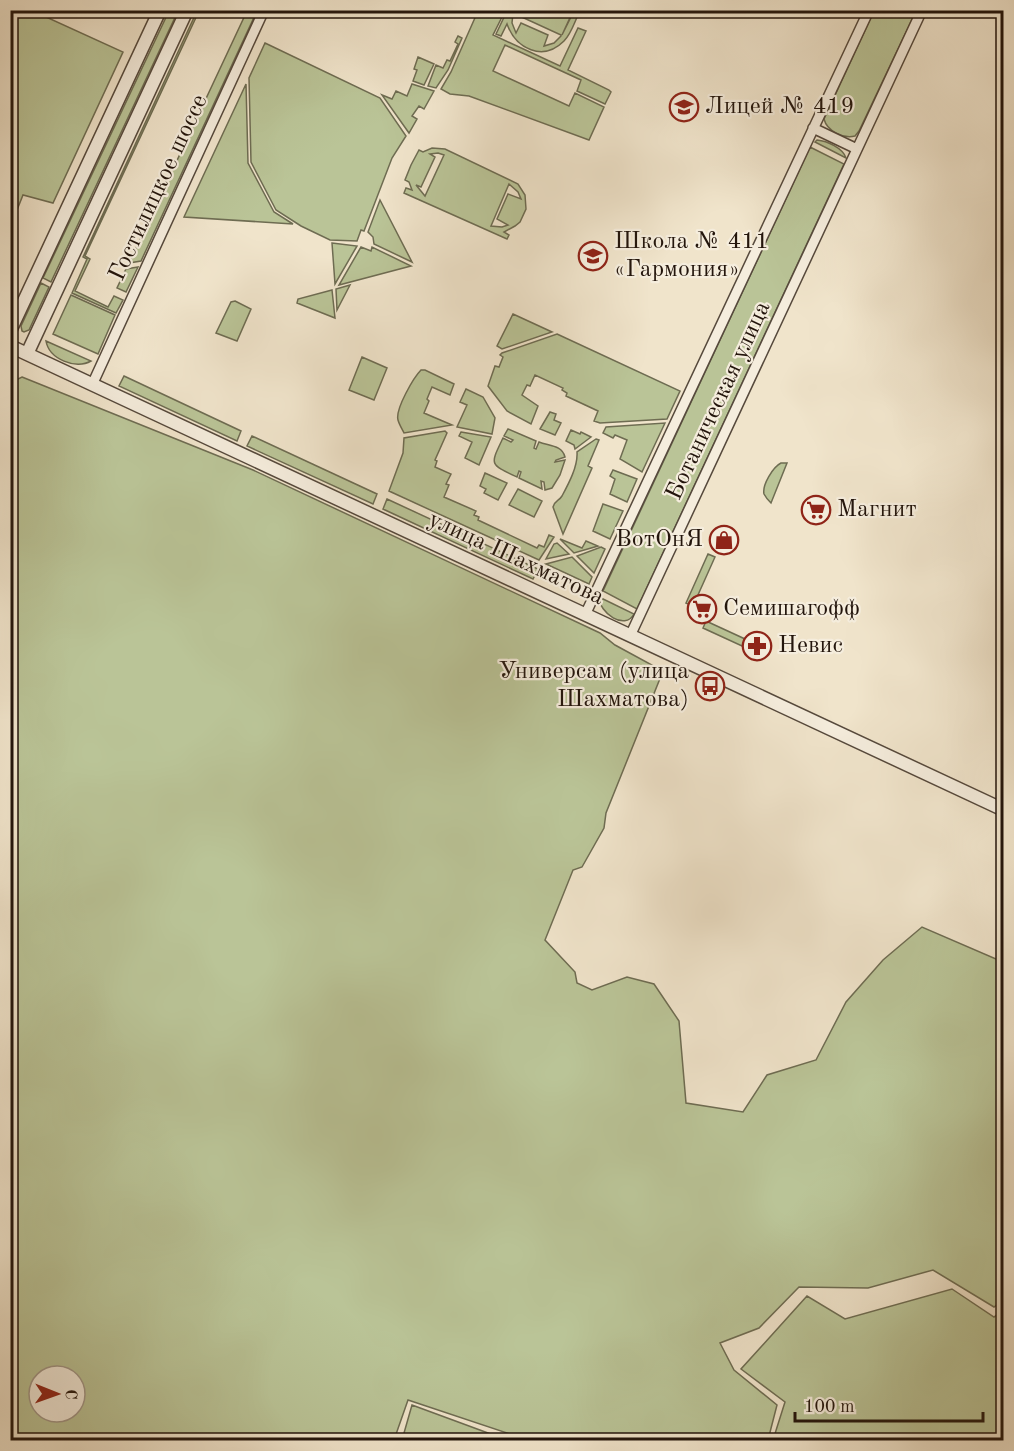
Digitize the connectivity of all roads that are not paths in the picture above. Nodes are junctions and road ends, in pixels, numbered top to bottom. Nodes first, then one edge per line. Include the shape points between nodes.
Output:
1 (160, 10) edge
2 (187, 10) edge
3 (264, 10) edge
4 (868, 10) edge
5 (922, 10) edge
6 (813, 128) junction
7 (857, 149) junction
8 (10, 331) edge
9 (10, 346) edge
10 (27, 354) junction
11 (92, 385) junction
12 (585, 615) junction
13 (630, 636) junction
14 (1004, 810) edge

1 - 8 street
2 - 10 street, Гостилицкое шоссе
3 - 11 street, Гостилицкое шоссе
4 - 6 street, Ботаническая улица
5 - 7 street, Ботаническая улица
6 - 7 street
6 - 12 street, Ботаническая улица
7 - 13 street, Ботаническая улица
9 - 10 street, улица Шахматова
10 - 11 street, улица Шахматова
11 - 12 street, улица Шахматова
12 - 13 street, улица Шахматова
13 - 14 street, улица Шахматова

